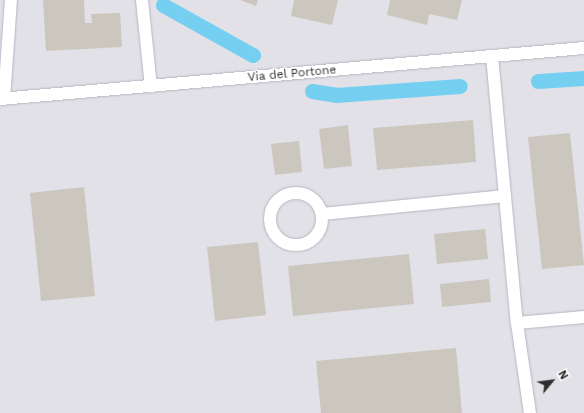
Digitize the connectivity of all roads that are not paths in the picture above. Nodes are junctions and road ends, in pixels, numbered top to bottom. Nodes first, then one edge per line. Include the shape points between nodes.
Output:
1 (11, 0) edge
2 (142, 0) edge
3 (584, 48) edge
4 (492, 56) junction
5 (151, 86) junction
6 (2, 99) edge
7 (505, 196) junction
8 (322, 214) junction
9 (584, 317) edge
10 (517, 323) junction
11 (530, 413) edge

1 - 6 street
2 - 5 street
3 - 4 street, Via del Portone
4 - 5 street, Via del Portone
4 - 7 street
5 - 6 street, Via del Portone
7 - 8 street
7 - 10 street
8 - 8 street via 316,202 306,194 289,194 274,204 271,212 272,229 276,236 287,244 300,246 308,243 320,231
9 - 10 street
10 - 11 street

